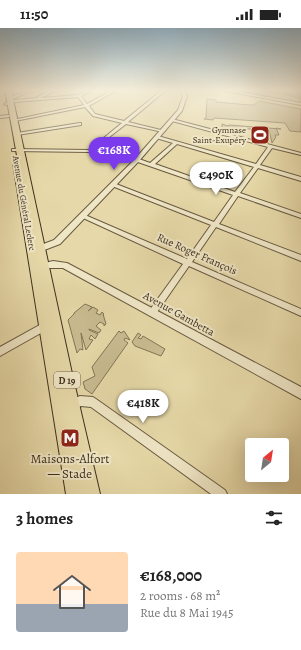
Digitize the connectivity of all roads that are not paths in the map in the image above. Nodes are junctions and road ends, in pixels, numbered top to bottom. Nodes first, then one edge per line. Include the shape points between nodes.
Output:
1 (49, 112) edge
2 (91, 112) edge
3 (137, 112) edge
4 (179, 112) edge
5 (8, 118) edge
6 (173, 120) junction
7 (125, 122) junction
8 (80, 124) dead end
9 (163, 131) junction
10 (17, 134) junction
11 (158, 137) junction
12 (176, 142) junction
13 (271, 146) junction
14 (18, 150) junction
15 (301, 154) edge
16 (137, 160) junction
17 (151, 165) junction
18 (257, 166) junction
19 (301, 179) edge
20 (114, 185) junction
21 (236, 194) junction
22 (83, 216) junction
23 (301, 216) edge
24 (215, 225) junction
25 (36, 250) junction
26 (301, 258) edge
27 (188, 262) junction
28 (40, 268) junction
29 (152, 313) junction
30 (301, 313) edge
31 (50, 326) junction
32 (0, 352) edge
33 (301, 393) edge
34 (72, 404) junction
35 (60, 413) junction
36 (75, 494) edge
37 (91, 494) edge
38 (221, 494) edge

1 - 5 street
2 - 7 street via 94,115
3 - 7 street
4 - 6 street
5 - 10 main road, Avenue du Général Leclerc / D 19
5 - 14 main road, Avenue du Général Leclerc / D 19
6 - 9 street
6 - 13 street
7 - 9 street
7 - 14 street via 90,151
8 - 10 street
9 - 11 street
10 - 14 main road, Avenue du Général Leclerc / D 19
11 - 12 street
11 - 16 street
12 - 17 street
12 - 18 street
13 - 15 street
13 - 18 street
14 - 25 main road, Avenue du Général Leclerc / D 19
16 - 17 street
16 - 20 street
17 - 21 street
18 - 19 street
18 - 21 street
20 - 22 street
20 - 24 street
21 - 23 street
21 - 24 street
22 - 25 street via 57,242
22 - 27 street, Rue Roger François
24 - 26 street
24 - 27 street
25 - 28 main road, Avenue du Général Leclerc / D 19
27 - 29 street
27 - 30 street, Rue Roger François
28 - 29 street, Avenue Gambetta via 53,264 64,265
28 - 31 main road, Avenue du Général Leclerc / D 19
29 - 33 street, Avenue Gambetta
31 - 32 street via 36,329
31 - 34 main road, Avenue du Général Leclerc / D 19
31 - 35 main road, Avenue du Général Leclerc / D 19
34 - 35 street
34 - 37 main road, Avenue du Général Leclerc / D 19
34 - 38 street via 94,402
35 - 36 main road, Avenue du Général Leclerc / D 19

